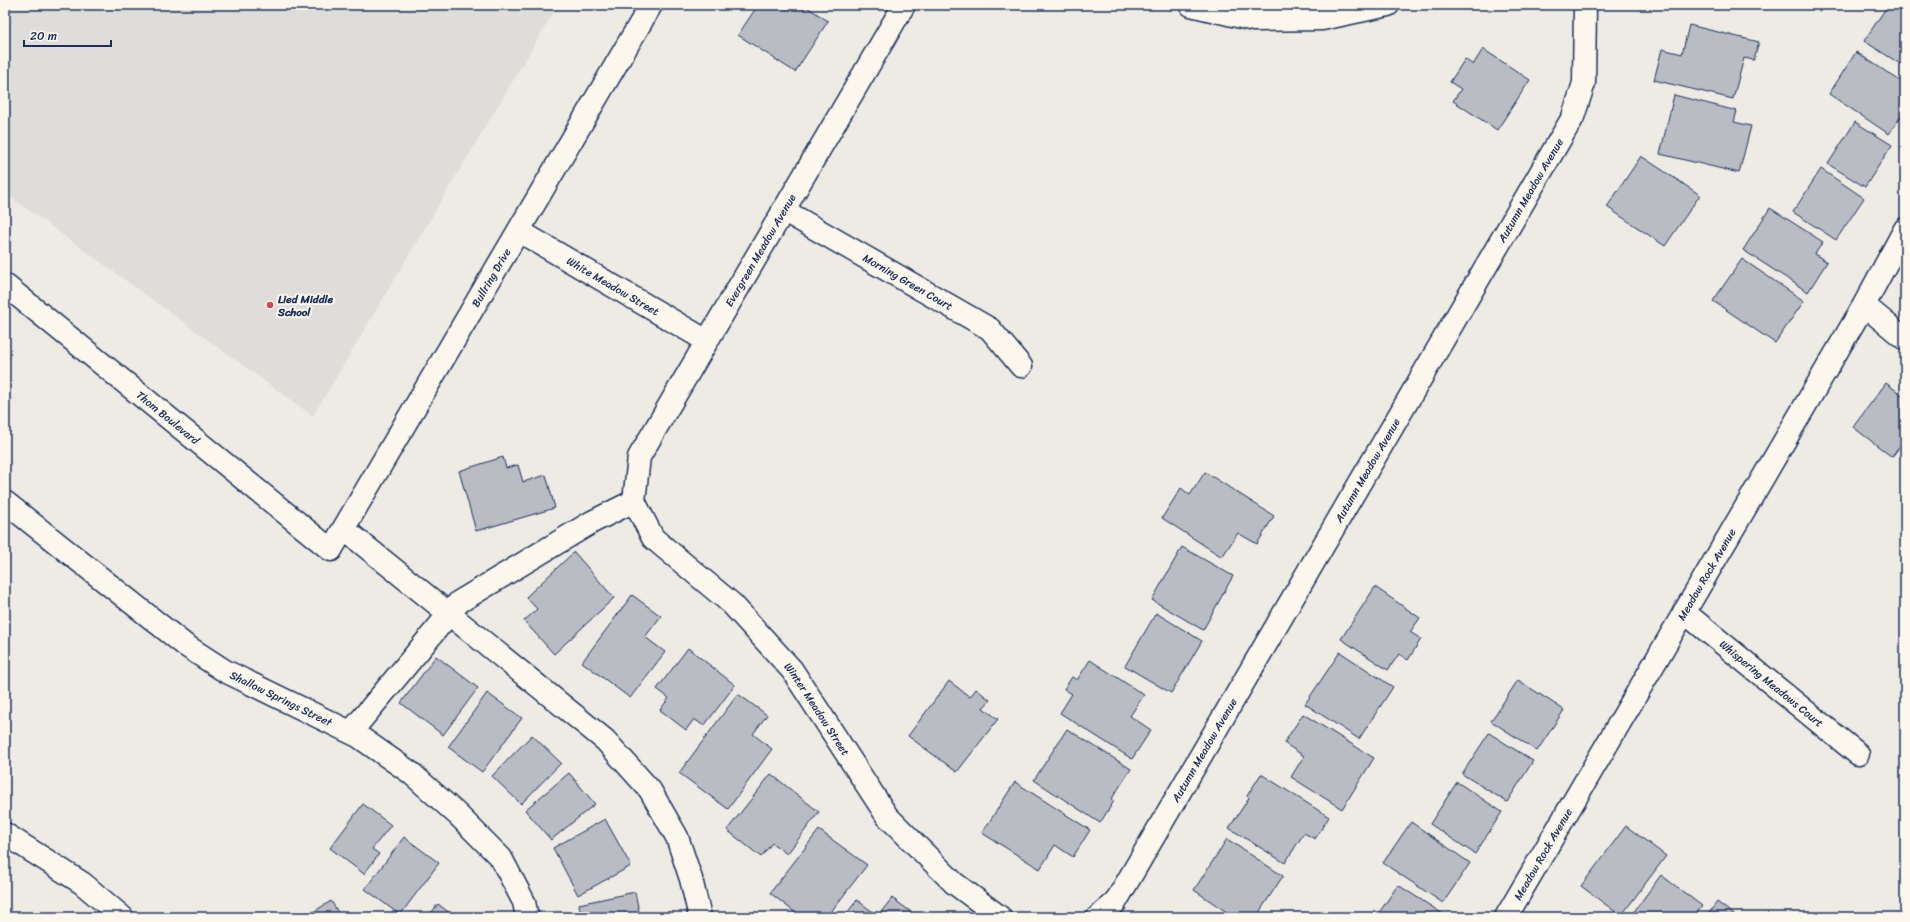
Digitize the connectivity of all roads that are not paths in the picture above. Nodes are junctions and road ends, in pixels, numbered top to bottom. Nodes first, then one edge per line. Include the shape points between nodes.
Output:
1 (651, 5) edge
2 (904, 5) edge
3 (1191, 5) edge
4 (1585, 5) edge
5 (1374, 7) edge
6 (783, 210) junction
7 (1905, 229) edge
8 (519, 231) junction
9 (5, 285) edge
10 (1864, 305) junction
11 (1905, 339) edge
12 (707, 341) junction
13 (1021, 366) dead end
14 (634, 501) junction
15 (5, 502) edge
16 (344, 528) junction
17 (331, 550) joint
18 (1684, 612) junction
19 (449, 614) junction
20 (351, 732) junction
21 (1858, 754) dead end
22 (5, 834) edge
23 (122, 917) edge
24 (527, 917) edge
25 (700, 917) edge
26 (1000, 917) edge
27 (1098, 917) edge
28 (1506, 917) edge

1 - 8 street, Bullring Drive
2 - 6 street, Evergreen Meadow Avenue
3 - 5 street via 1254,20 1322,19
4 - 27 street, Autumn Meadow Avenue via 1584,83 1573,117 1115,903
6 - 12 street, Evergreen Meadow Avenue
6 - 13 street, Morning Green Court via 990,329
7 - 10 street, Meadow Rock Avenue
8 - 12 street, White Meadow Street
8 - 16 street, Bullring Drive
9 - 17 street, Thom Boulevard
10 - 11 street
10 - 18 street, Meadow Rock Avenue
12 - 14 street, Evergreen Meadow Avenue via 639,457
14 - 19 street via 592,522 459,602
14 - 26 street, Winter Meadow Street via 653,538 732,604 792,670 886,816 954,883
15 - 20 street, Shallow Springs Street via 202,656 225,671
16 - 17 street, Bullring Drive
16 - 19 street
18 - 21 street, Whispering Meadows Court
18 - 28 street, Meadow Rock Avenue
19 - 20 street
19 - 25 street via 605,740 650,790 676,837 691,879
20 - 24 street, Shallow Springs Street via 410,773 458,815 501,858 524,902
22 - 23 street via 82,883

